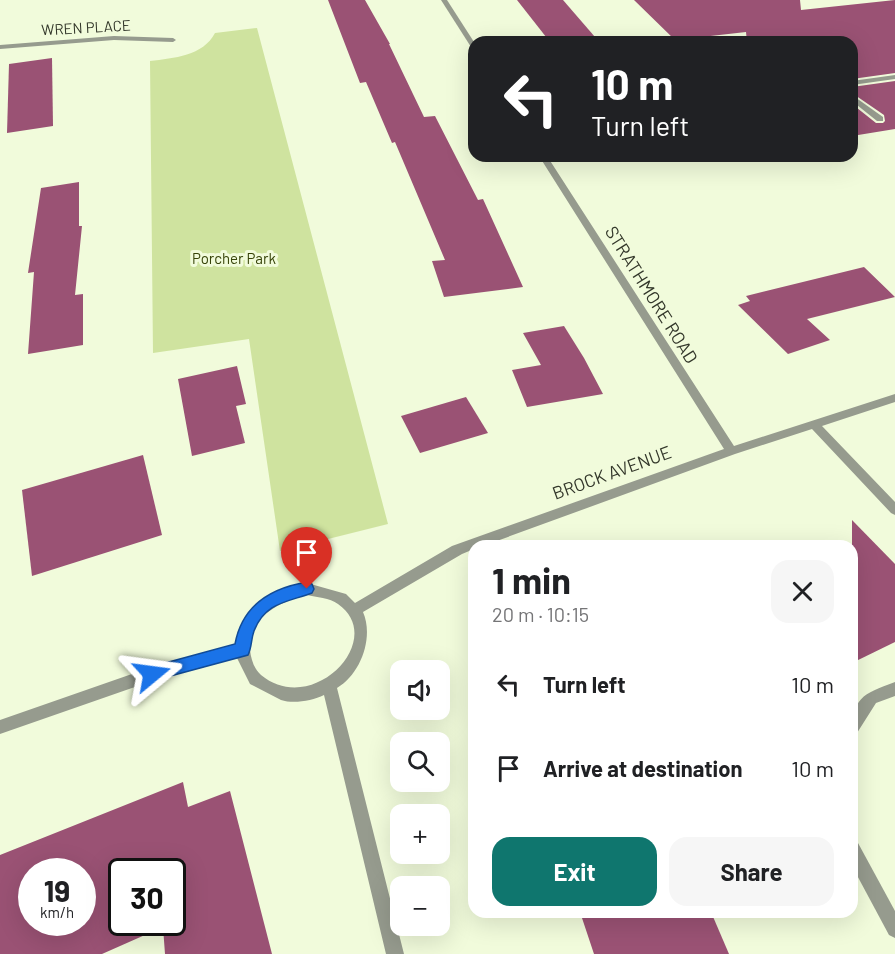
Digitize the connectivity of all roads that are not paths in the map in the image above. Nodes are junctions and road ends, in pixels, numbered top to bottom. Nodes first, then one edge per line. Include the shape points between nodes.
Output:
1 (444, 0) edge
2 (468, 38) edge
3 (173, 40) dead end
4 (0, 47) edge
5 (895, 77) edge
6 (858, 82) edge
7 (858, 102) edge
8 (880, 119) dead end
9 (547, 162) edge
10 (895, 398) edge
11 (814, 424) junction
12 (731, 451) junction
13 (895, 510) edge
14 (485, 540) edge
15 (468, 546) edge
16 (354, 610) junction
17 (242, 650) junction
18 (329, 687) junction
19 (895, 689) edge
20 (858, 719) edge
21 (0, 727) edge
22 (858, 860) edge
23 (895, 929) edge
24 (396, 954) edge

1 - 2 street
3 - 4 street, WREN PLACE via 114,38
5 - 6 street
7 - 8 street
9 - 12 street, STRATHMORE ROAD
10 - 11 street, BROCK AVENUE
11 - 12 street, BROCK AVENUE
11 - 13 street
12 - 14 street, BROCK AVENUE
15 - 16 street, BROCK AVENUE
16 - 17 street via 342,598 325,590 287,592 269,601 255,615 245,631
16 - 18 street via 361,626 362,643 356,660
17 - 18 street via 246,666 256,680 270,689 288,695
17 - 21 street via 152,674
18 - 24 street
19 - 20 street via 871,698
22 - 23 street

